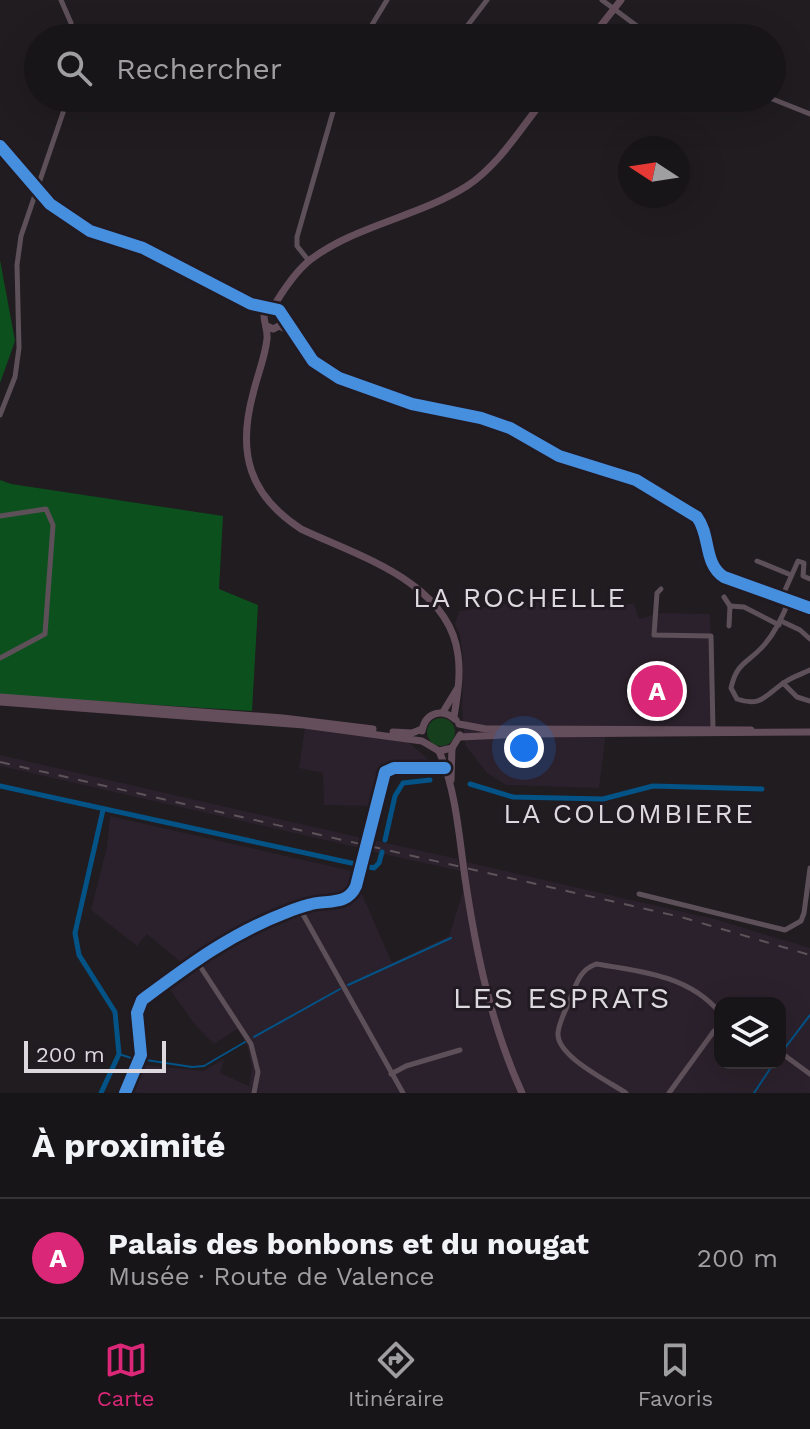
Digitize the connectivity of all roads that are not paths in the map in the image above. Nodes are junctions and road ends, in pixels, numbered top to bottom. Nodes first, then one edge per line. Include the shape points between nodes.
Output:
1 (61, 0) edge
2 (387, 0) edge
3 (487, 0) edge
4 (602, 0) edge
5 (621, 0) edge
6 (615, 8) junction
7 (71, 24) edge
8 (372, 24) edge
9 (469, 24) edge
10 (602, 24) edge
11 (635, 24) edge
12 (786, 104) edge
13 (63, 112) edge
14 (333, 112) edge
15 (534, 112) edge
16 (810, 114) edge
17 (0, 146) edge
18 (37, 189) junction
19 (309, 261) junction
20 (285, 291) junction
21 (268, 312) junction
22 (282, 315) junction
23 (267, 326) junction
24 (278, 328) junction
25 (297, 335) junction
26 (265, 348) junction
27 (0, 415) edge
28 (0, 516) edge
29 (757, 561) dead end
30 (792, 574) junction
31 (803, 576) junction
32 (810, 579) edge
33 (661, 589) dead end
34 (724, 597) dead end
35 (782, 597) junction
36 (789, 600) junction
37 (730, 606) junction
38 (810, 608) edge
39 (780, 623) junction
40 (729, 626) dead end
41 (810, 639) edge
42 (0, 658) edge
43 (810, 670) edge
44 (783, 683) junction
45 (458, 687) junction
46 (0, 700) edge
47 (810, 701) edge
48 (443, 712) junction
49 (456, 721) junction
50 (422, 729) junction
51 (713, 729) junction
52 (808, 732) edge
53 (460, 737) junction
54 (424, 741) junction
55 (452, 748) junction
56 (439, 751) junction
57 (445, 768) junction
58 (453, 802) junction
59 (810, 868) edge
60 (639, 894) dead end
61 (300, 909) junction
62 (196, 960) junction
63 (714, 1006) edge
64 (714, 1035) edge
65 (460, 1050) dead end
66 (786, 1056) edge
67 (391, 1074) junction
68 (810, 1074) edge
69 (520, 1091) edge
70 (125, 1093) edge
71 (254, 1093) edge
72 (403, 1093) edge
73 (626, 1093) edge
74 (669, 1093) edge

1 - 7 street
2 - 8 street
3 - 9 street
4 - 6 street
5 - 6 main road
6 - 10 main road
6 - 11 street
12 - 16 street
13 - 18 street
14 - 19 street via 297,237 297,246
15 - 19 main road via 469,184
17 - 18 street
18 - 21 street via 90,231 143,248
18 - 27 street via 17,265 15,377
19 - 20 main road
20 - 21 main road
20 - 22 main road
21 - 22 main road
21 - 23 main road
22 - 24 main road
22 - 25 street
23 - 24 main road
23 - 26 main road
24 - 25 street
24 - 26 main road
25 - 35 street via 313,361 339,378 412,404 481,418 559,456 636,480 697,517 715,571
26 - 45 main road via 244,438 254,479 266,499 301,529 425,593 456,643
28 - 42 street via 46,509 53,525 45,634
29 - 30 street
30 - 31 street
30 - 31 street via 798,561 804,563
30 - 35 street
31 - 32 street
33 - 51 street via 654,635 711,636
34 - 37 street
35 - 36 street
36 - 38 street
36 - 39 street
37 - 39 street
37 - 40 street
39 - 41 street
39 - 44 street via 762,649 734,672 731,688 737,699 749,703 762,700
43 - 44 street
44 - 47 street
45 - 48 main road
45 - 49 main road
46 - 50 main road via 283,718 412,733
46 - 54 main road via 304,725
48 - 49 main road
48 - 50 main road via 429,716
49 - 51 main road via 486,729
49 - 53 main road
50 - 54 main road
51 - 52 main road
52 - 53 main road
53 - 55 main road
54 - 56 main road
55 - 56 main road
55 - 58 main road
56 - 57 main road
57 - 58 main road
57 - 61 street via 385,772 354,891 345,899
58 - 69 main road via 488,1000
59 - 60 street via 801,921 785,930
61 - 62 street via 226,939
61 - 67 street
62 - 70 street via 138,1007 141,1055
62 - 71 street via 251,1044 258,1072
63 - 73 street via 667,977 596,964 587,967 564,1015 559,1039 566,1054
64 - 74 street
65 - 67 street
66 - 68 street
67 - 72 street

